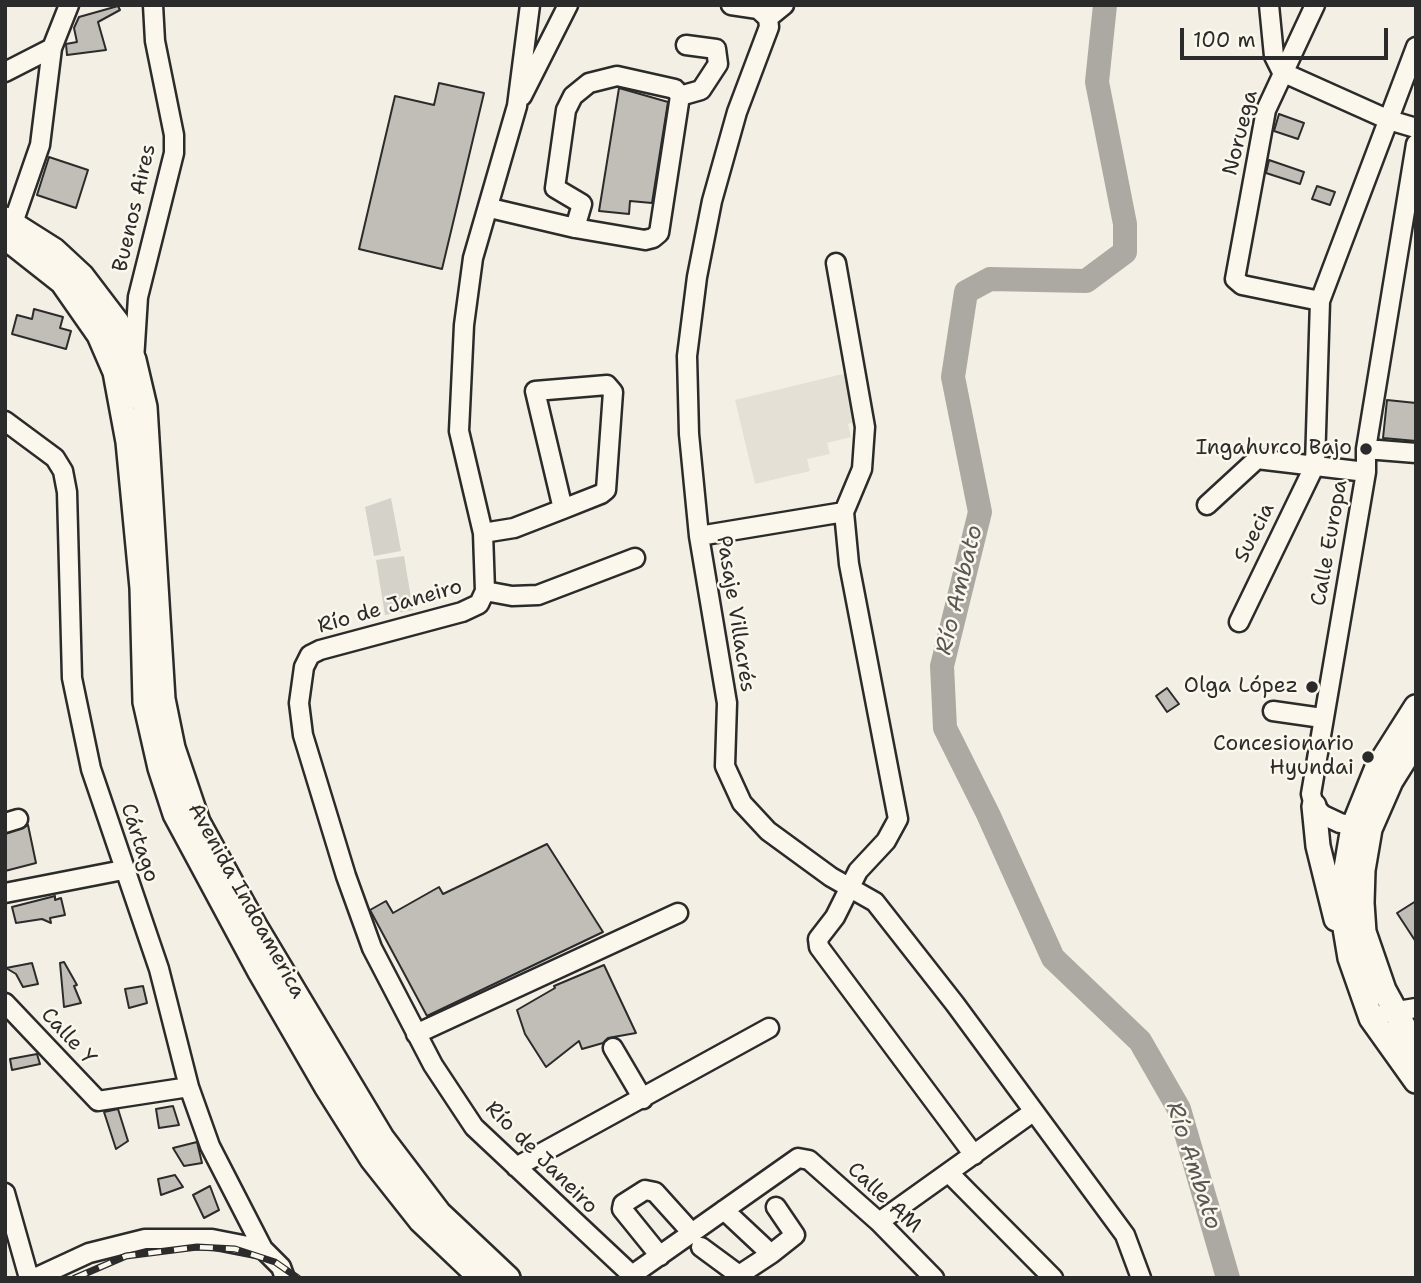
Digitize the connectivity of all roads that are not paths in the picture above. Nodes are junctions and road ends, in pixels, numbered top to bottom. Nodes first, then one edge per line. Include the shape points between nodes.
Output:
1 (68, 5) edge
2 (153, 5) edge
3 (530, 5) edge
4 (568, 5) edge
5 (731, 5) edge
6 (784, 5) edge
7 (1269, 5) edge
8 (1315, 5) edge
9 (768, 18) junction
10 (686, 45) dead end
11 (1416, 47) edge
12 (52, 48) junction
13 (5, 72) edge
14 (1282, 72) junction
15 (680, 96) junction
16 (517, 106) junction
17 (1389, 120) junction
18 (1416, 128) edge
19 (1416, 144) edge
20 (490, 208) junction
21 (8, 227) edge
22 (575, 228) junction
23 (836, 263) dead end
24 (138, 297) junction
25 (1320, 301) junction
26 (108, 307) junction
27 (134, 360) junction
28 (5, 421) edge
29 (1366, 449) junction
30 (1416, 453) edge
31 (1315, 465) junction
32 (1366, 472) junction
33 (1207, 505) dead end
34 (563, 509) junction
35 (844, 512) junction
36 (483, 533) junction
37 (699, 536) junction
38 (635, 558) dead end
39 (485, 592) junction
40 (1239, 622) dead end
41 (1416, 707) edge
42 (1273, 711) dead end
43 (1322, 718) junction
44 (1416, 741) edge
45 (1314, 806) junction
46 (1362, 828) junction
47 (123, 870) junction
48 (848, 888) junction
49 (5, 893) edge
50 (678, 912) dead end
51 (1346, 936) junction
52 (5, 1003) edge
53 (1416, 1008) edge
54 (1392, 1010) junction
55 (1371, 1018) junction
56 (769, 1028) dead end
57 (416, 1034) junction
58 (613, 1048) dead end
59 (1416, 1048) edge
60 (1416, 1081) edge
61 (188, 1087) junction
62 (643, 1099) junction
63 (1033, 1112) junction
64 (974, 1155) junction
65 (516, 1167) junction
66 (949, 1173) junction
67 (5, 1193) edge
68 (776, 1207) dead end
69 (724, 1210) junction
70 (879, 1222) junction
71 (697, 1240) junction
72 (263, 1249) junction
73 (771, 1254) junction
74 (660, 1255) junction
75 (633, 1276) edge
76 (29, 1278) edge
77 (35, 1278) edge
78 (285, 1278) edge
79 (481, 1278) edge
80 (508, 1278) edge
81 (934, 1278) edge
82 (1053, 1278) edge
83 (1141, 1278) edge

1 - 12 street
2 - 24 street, Buenos Aires via 174,153
3 - 16 street, Río de Janeiro
4 - 16 street
5 - 9 street via 758,9
6 - 9 street
7 - 14 street via 1274,56
8 - 14 street, Noruega
9 - 37 street, Pasaje Villacrés via 769,27 715,188 697,277 687,356
10 - 15 street via 716,49 718,64 701,90
11 - 17 street
12 - 13 street
12 - 21 street via 40,145
14 - 17 street
14 - 25 street, Noruega via 1266,110 1235,279 1242,285
15 - 22 street via 659,233 645,240
15 - 22 street via 672,87 617,76 589,83 573,96 566,110 555,188 582,204
16 - 20 street, Río de Janeiro
17 - 18 street
17 - 25 street
19 - 29 street, Calle Europa
20 - 22 street
20 - 36 street, Río de Janeiro via 474,258 459,411 459,431
21 - 26 main road, Avenida Indoamerica via 54,250
21 - 79 main road, Avenida Indoamerica via 62,282 99,335 115,372 128,442 142,588 145,702 175,814 267,983 372,1158 421,1221
23 - 35 street via 865,427 862,469
24 - 26 street, Buenos Aires
24 - 27 street, Buenos Aires
25 - 31 street
26 - 27 main road, Avenida Indoamerica
27 - 80 main road, Avenida Indoamerica via 145,407 163,699 173,748 194,810 255,926 382,1138 439,1213
28 - 47 street, Cártago via 55,458 63,471 77,713
29 - 30 street
29 - 32 street, Calle Europa
31 - 32 street
31 - 33 street via 1256,459
31 - 40 street, Suecia
32 - 43 street, Calle Europa
34 - 34 street via 535,391 607,385 613,392 608,483 601,494
34 - 36 street
35 - 37 street
35 - 48 street via 862,639 898,808 892,832
36 - 39 street, Río de Janeiro
37 - 48 street, Pasaje Villacrés via 727,703 725,766 742,803 768,831
38 - 39 street via 538,595
39 - 57 street, Río de Janeiro via 479,604 462,612 320,650 310,655 304,667 299,703 306,748 372,948
41 - 46 main road via 1376,770
42 - 43 street
43 - 45 street, Calle Europa via 1311,794
44 - 46 main road
45 - 46 street via 1323,815
45 - 51 main road via 1313,823 1333,911
46 - 51 main road via 1344,880
46 - 54 main road via 1364,932
47 - 49 street
47 - 61 street, Cártago via 159,969
48 - 63 street, Pasaje Villacrés via 875,902
48 - 64 street via 835,917 821,932 819,947
50 - 57 street
51 - 55 main road
52 - 61 street, Calle Y via 98,1101
53 - 54 street
54 - 55 street
54 - 59 main road
55 - 60 main road
56 - 62 street
57 - 65 street, Río de Janeiro via 474,1127
58 - 62 street
61 - 72 street, Cártago via 210,1146
62 - 65 street
63 - 64 street
63 - 83 street, Pasaje Villacrés via 1125,1235
64 - 66 street
65 - 75 street, Río de Janeiro
66 - 70 street
66 - 82 street
67 - 76 street
68 - 73 street via 795,1235
69 - 70 street, Calle AM via 798,1158 809,1160
69 - 71 street
69 - 73 street
70 - 81 street, Calle AM
71 - 73 street via 739,1275
71 - 74 street
71 - 74 street via 655,1192 645,1189 622,1209
72 - 77 street via 212,1239 145,1239 89,1253
72 - 78 street, Cártago via 281,1266
74 - 75 street

